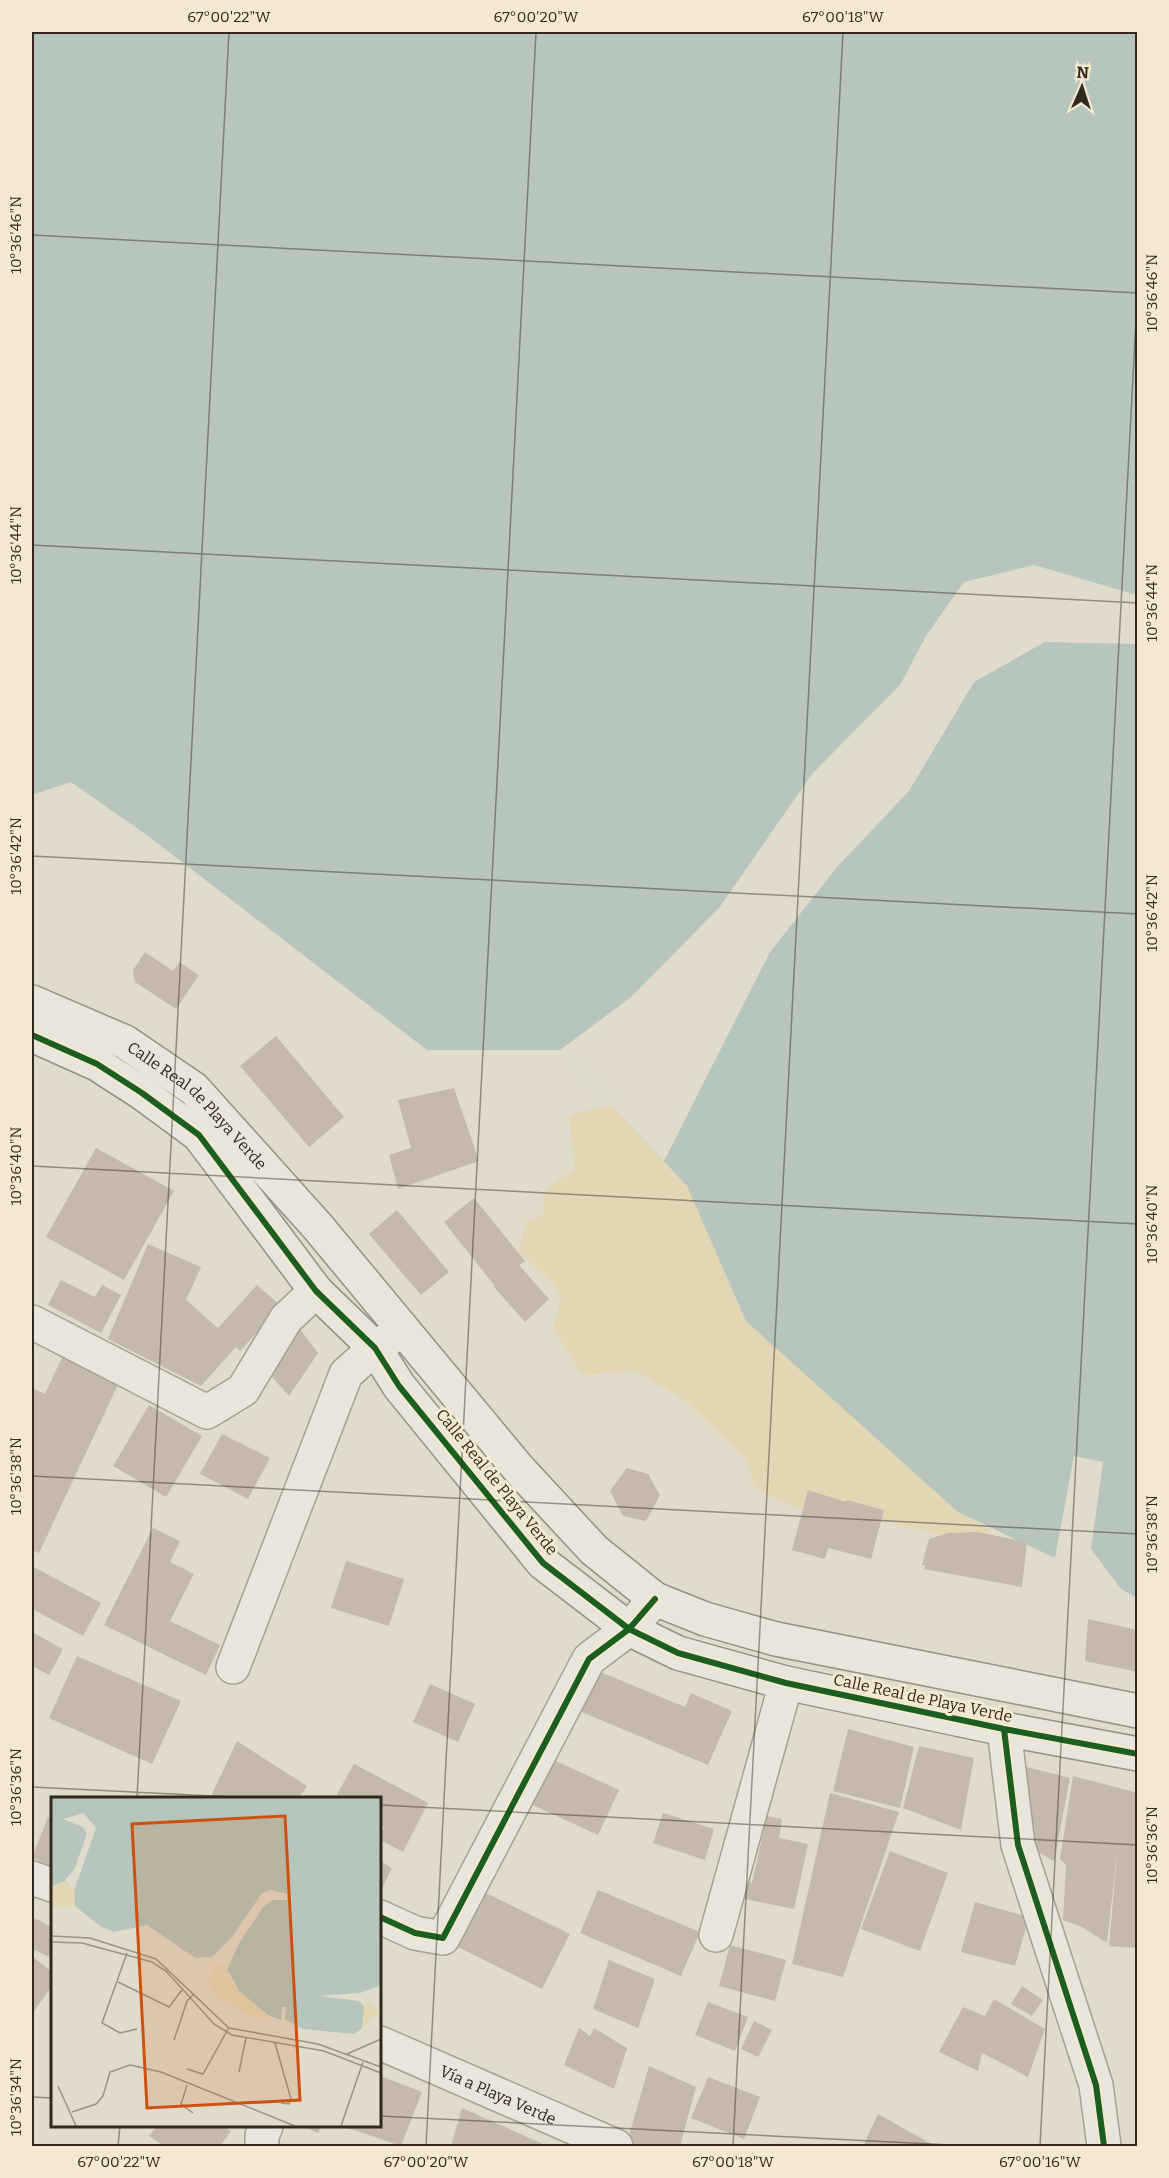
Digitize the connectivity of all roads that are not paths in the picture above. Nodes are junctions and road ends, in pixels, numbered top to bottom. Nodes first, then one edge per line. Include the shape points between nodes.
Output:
1 (32, 1002) edge
2 (32, 1035) edge
3 (316, 1291) junction
4 (32, 1322) edge
5 (403, 1330) junction
6 (375, 1348) junction
7 (655, 1599) junction
8 (629, 1629) junction
9 (233, 1667) dead end
10 (786, 1683) junction
11 (1137, 1711) edge
12 (1004, 1729) junction
13 (1137, 1754) edge
14 (32, 1878) edge
15 (51, 1886) edge
16 (381, 1917) edge
17 (716, 1935) dead end
18 (381, 2043) edge
19 (266, 2127) edge
20 (262, 2146) edge
21 (616, 2146) edge
22 (1104, 2146) edge

1 - 5 street, Calle Real de Playa Verde via 126,1042 194,1089 318,1227
2 - 3 street, Calle Real de Playa Verde via 97,1064 199,1135
3 - 4 street via 286,1318 243,1390 207,1412
3 - 6 street, Calle Real de Playa Verde
5 - 6 street
5 - 7 street, Calle Real de Playa Verde via 518,1468 594,1550
6 - 8 street, Calle Real de Playa Verde via 399,1386 543,1563
6 - 9 street via 346,1374
7 - 8 street
7 - 11 street, Calle Real de Playa Verde via 705,1619 776,1639
8 - 10 street, Calle Real de Playa Verde via 678,1653
8 - 16 street via 589,1659 443,1938 416,1933
10 - 12 street, Calle Real de Playa Verde
10 - 17 street
12 - 13 street, Calle Real de Playa Verde
12 - 22 street via 1018,1845 1096,2085
14 - 15 street
18 - 21 street, Vía a Playa Verde
19 - 20 street

